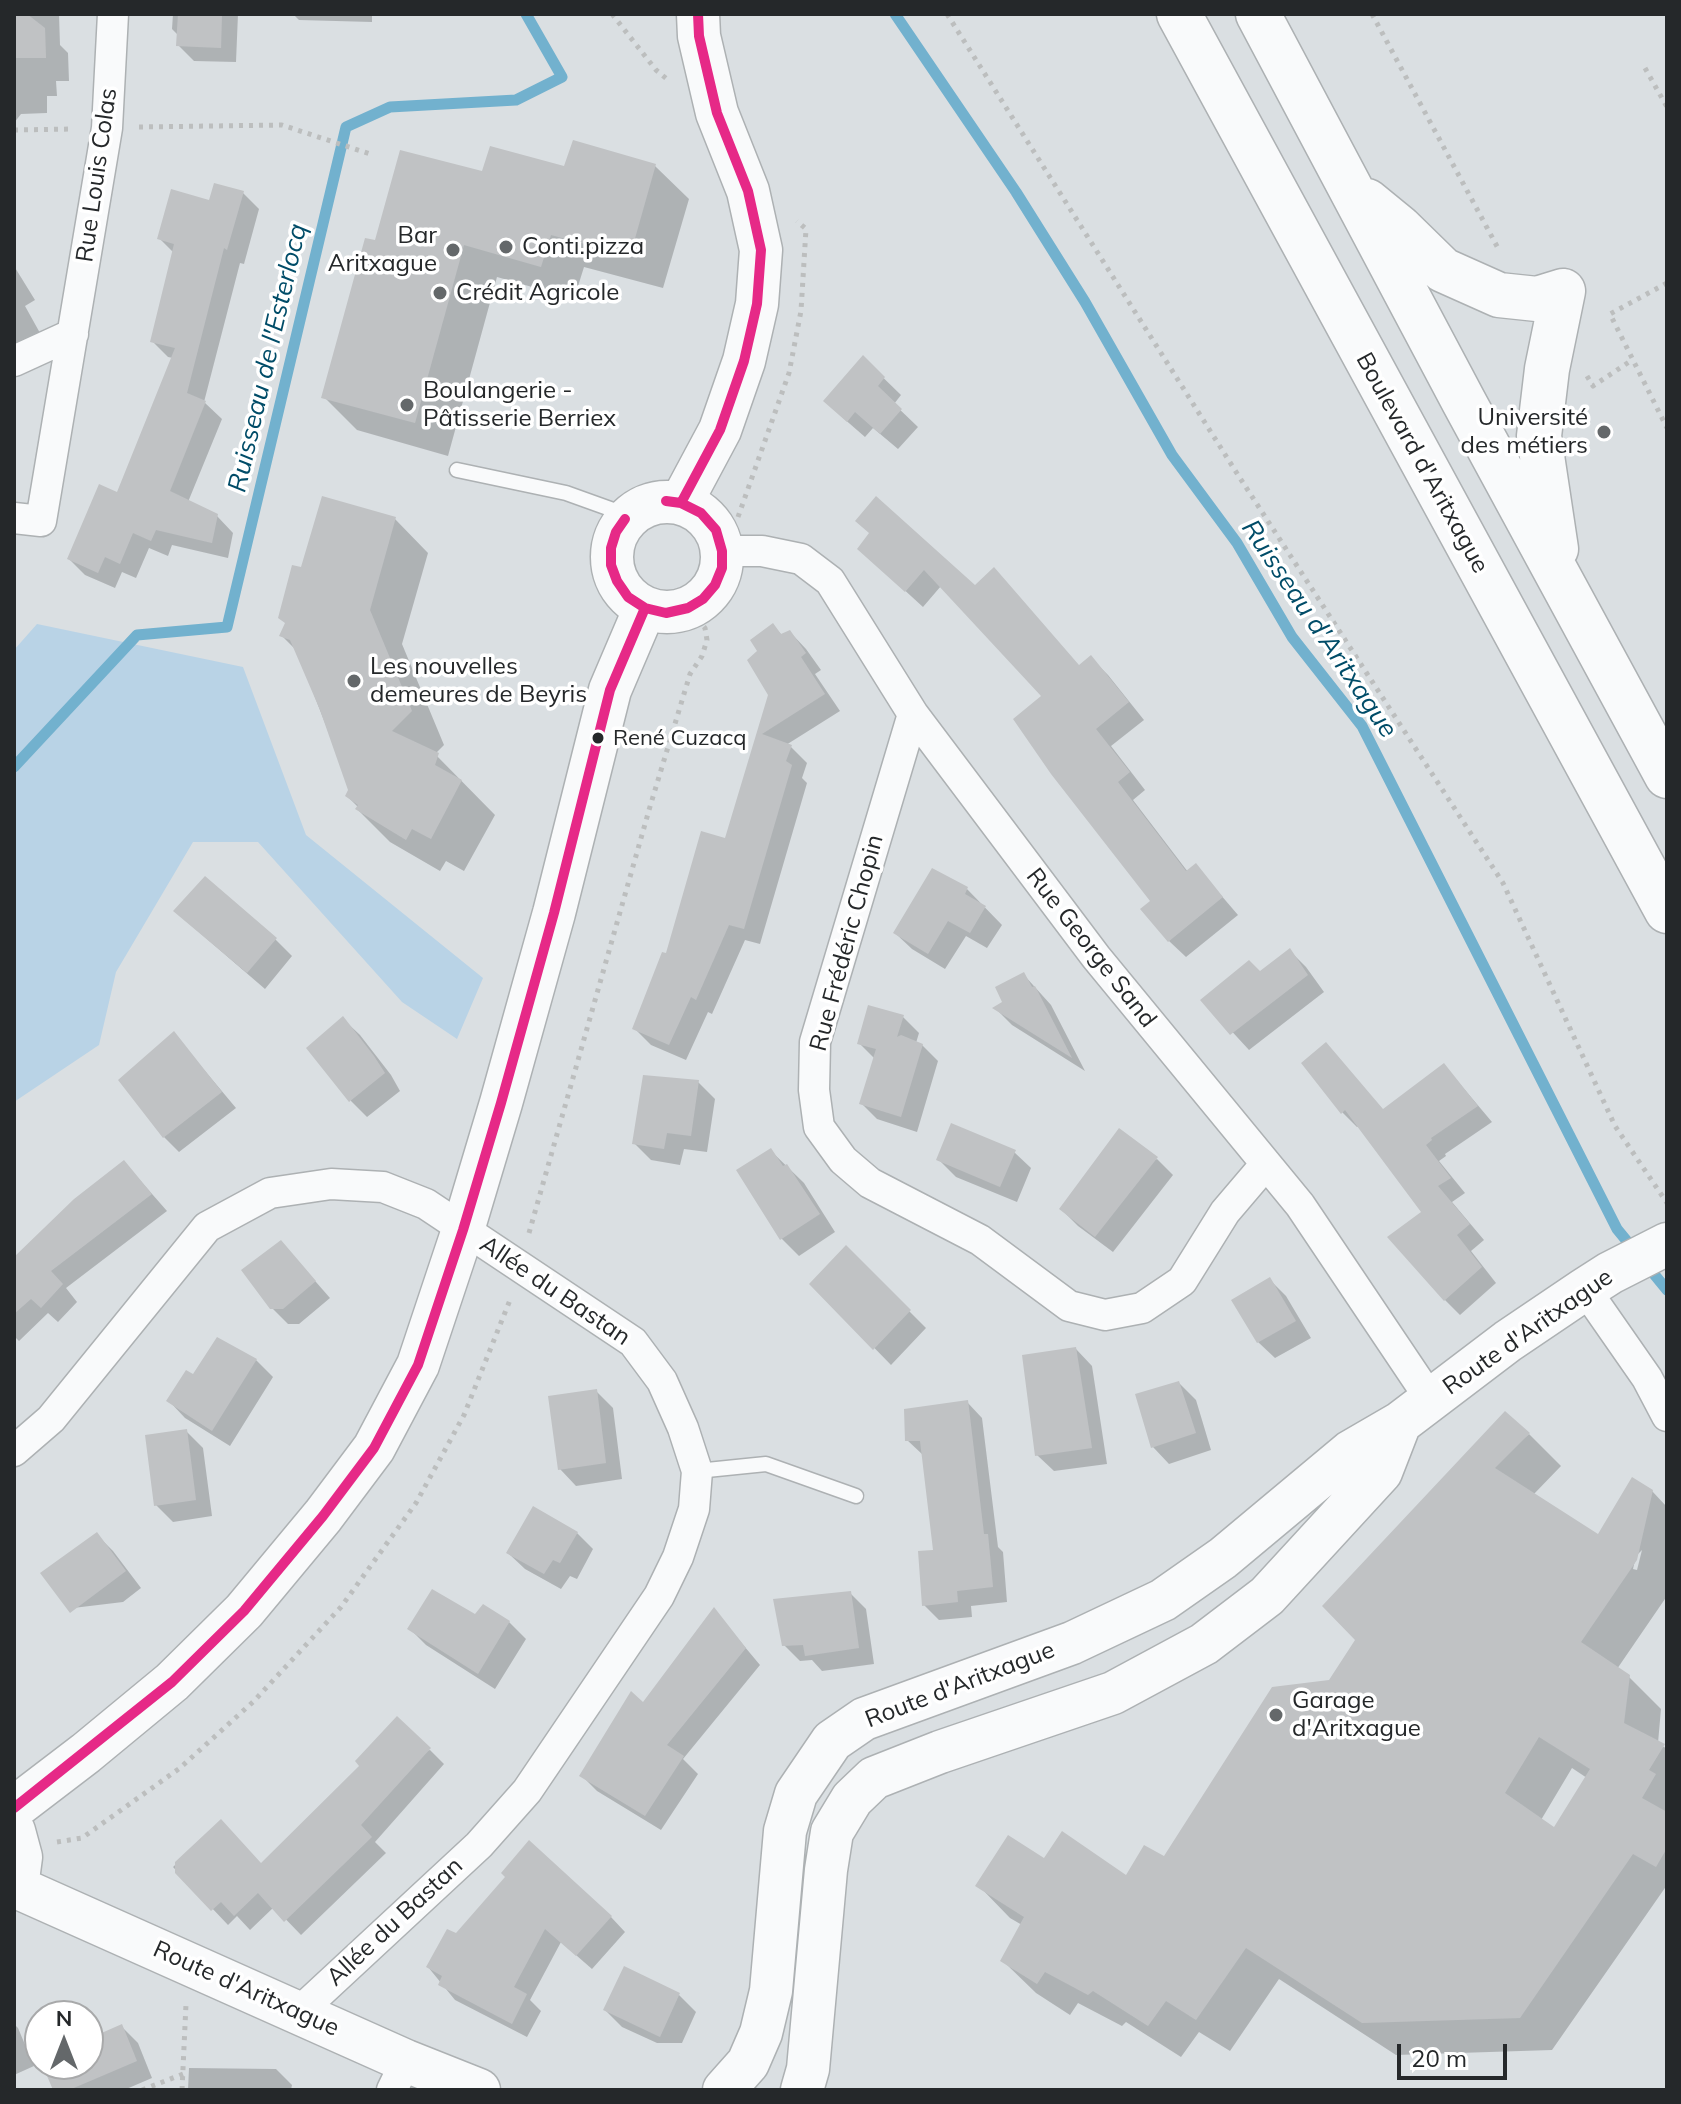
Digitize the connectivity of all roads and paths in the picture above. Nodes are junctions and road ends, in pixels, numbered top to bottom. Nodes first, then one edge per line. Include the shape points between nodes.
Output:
1 (113, 14) edge
2 (612, 14) edge
3 (698, 14) edge
4 (947, 14) edge
5 (1179, 14) edge
6 (1258, 14) edge
7 (1372, 14) edge
8 (1645, 68) dead end
9 (691, 77) junction
10 (1667, 107) edge
11 (107, 128) junction
12 (14, 130) edge
13 (370, 154) dead end
14 (1350, 188) junction
15 (1667, 283) edge
16 (1547, 312) junction
17 (73, 334) junction
18 (1632, 360) junction
19 (14, 361) edge
20 (1667, 428) edge
21 (457, 470) dead end
22 (681, 503) junction
23 (630, 516) junction
24 (14, 518) edge
25 (722, 551) junction
26 (1563, 584) junction
27 (645, 608) junction
28 (913, 714) junction
29 (1667, 776) edge
30 (1667, 911) edge
31 (1265, 1165) junction
32 (1667, 1203) edge
33 (463, 1230) junction
34 (1652, 1252) edge
35 (1585, 1289) junction
36 (1415, 1412) junction
37 (1667, 1416) edge
38 (14, 1451) edge
39 (697, 1471) junction
40 (856, 1496) dead end
41 (14, 1808) edge
42 (14, 1831) edge
43 (14, 1884) edge
44 (187, 1963) junction
45 (299, 2012) junction
46 (183, 2074) junction
47 (399, 2076) edge
48 (142, 2090) edge
49 (182, 2090) edge
50 (479, 2090) edge
51 (724, 2090) edge
52 (802, 2090) edge

1 - 11 street, Rue Louis Colas
2 - 9 path via 656,70
3 - 9 street
4 - 32 path via 1503,883 1615,1126
5 - 30 main road, Boulevard d'Aritxague
6 - 14 main road
7 - 16 path via 1509,268
8 - 10 path
9 - 22 street via 717,113 748,191 761,250 757,304 744,361 720,430
11 - 12 path
11 - 13 path via 282,125
11 - 17 street, Rue Louis Colas
14 - 16 main road via 1443,270
14 - 26 main road
15 - 18 path via 1610,314
16 - 18 path via 1593,386
16 - 26 main road via 1539,436
17 - 19 street
17 - 24 street, Rue Louis Colas via 41,521
18 - 20 path
21 - 23 lane via 566,493
22 - 23 street via 651,503
22 - 25 street via 701,513 716,530
23 - 27 street via 616,532 611,565 628,597
25 - 27 street via 722,568 703,599 666,613
25 - 28 street, Rue George Sand via 762,551 801,559 830,581
26 - 29 main road
27 - 33 street via 610,690 554,913
28 - 31 street, Rue George Sand via 1096,957
28 - 31 street, Rue Frédéric Chopin via 815,1042 819,1127 843,1160 870,1183 980,1240 1069,1306 1105,1315 1142,1308 1182,1281 1225,1212
31 - 36 street, Rue George Sand via 1300,1205
33 - 38 street, Allée du Bastan via 426,1204 383,1187 331,1184 270,1193 207,1227 51,1419
33 - 39 street, Allée du Bastan via 633,1342 662,1381
33 - 41 street via 418,1365 374,1448 323,1516 244,1611 172,1682
34 - 35 street, Route d'Aritxague
35 - 36 street, Route d'Aritxague
35 - 37 street
36 - 51 street, Route d'Aritxague via 1350,1452 1223,1558 1163,1600 1072,1643 864,1719 832,1741 796,1794 785,1831 771,1991 761,2033 748,2063
36 - 52 street via 1381,1472 1267,1596 1204,1644 1113,1693 874,1778 852,1799 832,1832
39 - 40 lane via 766,1464
39 - 45 street, Allée du Bastan via 694,1509 659,1596 527,1791 479,1845
42 - 43 street via 21,1857
43 - 44 street, Route d'Aritxague
44 - 45 street, Route d'Aritxague
44 - 46 path
45 - 47 street, Route d'Aritxague
46 - 48 path
46 - 49 path
47 - 50 street, Route d'Aritxague

